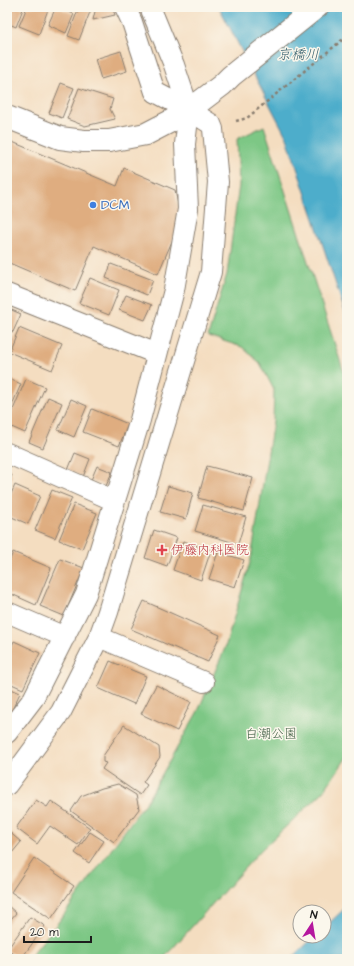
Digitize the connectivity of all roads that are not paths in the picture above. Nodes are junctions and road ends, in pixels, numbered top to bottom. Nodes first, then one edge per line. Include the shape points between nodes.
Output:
1 (125, 7) edge
2 (150, 7) edge
3 (317, 7) edge
4 (189, 110) junction
5 (7, 117) edge
6 (7, 294) edge
7 (157, 354) junction
8 (7, 453) edge
9 (115, 501) junction
10 (7, 612) edge
11 (65, 637) junction
12 (98, 637) junction
13 (204, 682) dead end
14 (7, 733) edge
15 (7, 785) edge

1 - 4 street via 155,92
2 - 4 street
3 - 4 street
4 - 5 street via 146,134 109,141 60,138
4 - 7 street via 185,144 188,209 174,290
4 - 12 street via 212,124 213,129 218,182 211,272 111,604
6 - 7 street
7 - 9 street
8 - 9 street
9 - 11 street via 86,594
10 - 11 street
11 - 14 street via 34,698
12 - 13 street
12 - 15 street via 61,712

